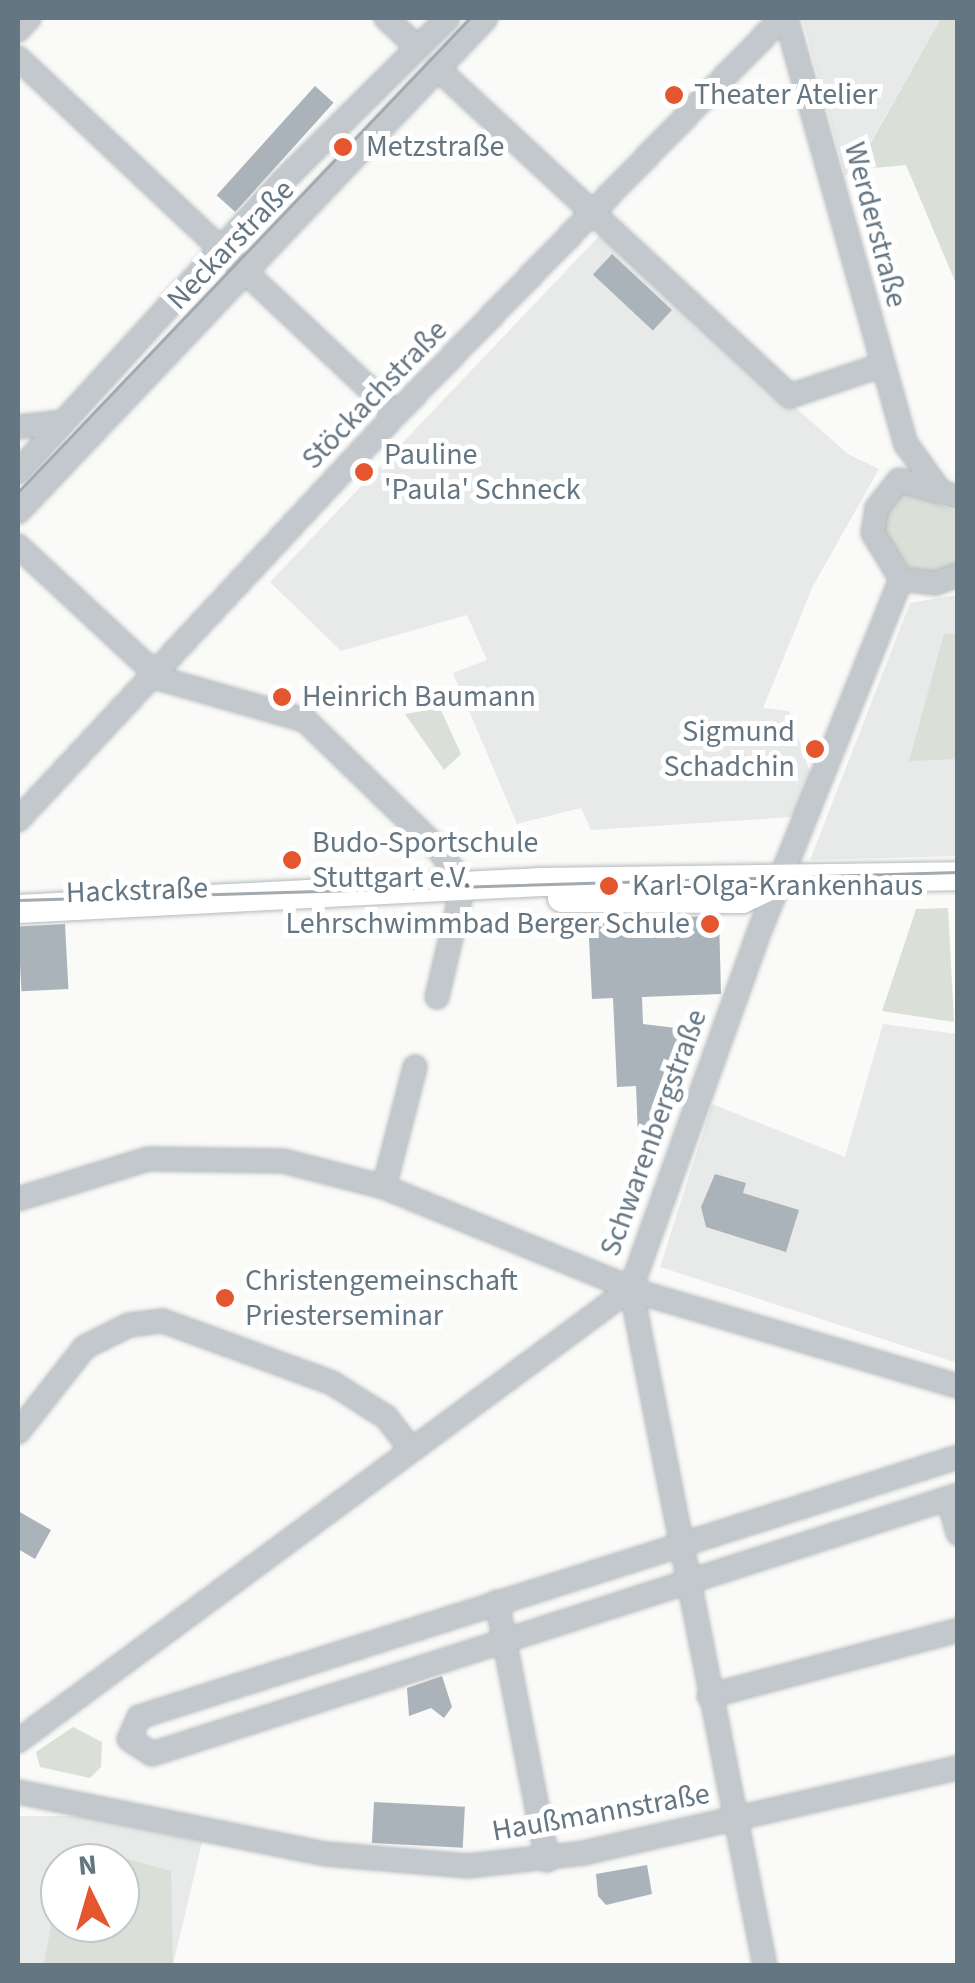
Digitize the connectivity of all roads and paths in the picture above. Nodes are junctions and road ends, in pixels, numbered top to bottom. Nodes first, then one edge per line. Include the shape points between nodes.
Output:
1 (30, 18) edge
2 (386, 18) edge
3 (448, 18) edge
4 (486, 18) edge
5 (784, 18) edge
6 (18, 30) edge
7 (416, 46) junction
8 (18, 58) edge
9 (437, 68) junction
10 (593, 212) junction
11 (223, 250) junction
12 (246, 270) junction
13 (882, 365) junction
14 (396, 414) junction
15 (64, 422) junction
16 (18, 427) edge
17 (908, 448) junction
18 (18, 472) edge
19 (899, 480) junction
20 (947, 492) edge
21 (18, 512) edge
22 (18, 546) edge
23 (958, 575) edge
24 (901, 579) junction
25 (155, 674) junction
26 (18, 820) edge
27 (958, 876) edge
28 (781, 880) junction
29 (463, 888) junction
30 (18, 894) edge
31 (256, 898) junction
32 (18, 909) edge
33 (437, 997) dead end
34 (415, 1067) dead end
35 (384, 1188) junction
36 (18, 1199) edge
37 (631, 1288) junction
38 (958, 1386) edge
39 (18, 1432) edge
40 (411, 1449) junction
41 (958, 1457) edge
42 (953, 1496) edge
43 (958, 1534) edge
44 (678, 1546) junction
45 (685, 1582) junction
46 (496, 1602) junction
47 (958, 1630) edge
48 (505, 1639) junction
49 (310, 1662) junction
50 (709, 1696) junction
51 (322, 1697) junction
52 (18, 1741) edge
53 (958, 1768) edge
54 (18, 1792) edge
55 (734, 1819) junction
56 (546, 1860) junction
57 (764, 1966) edge

1 - 6 street
2 - 7 street
3 - 7 street, Neckarstraße
4 - 9 street, Neckarstraße
5 - 10 street, Stöckachstraße
5 - 13 street, Werderstraße
7 - 11 street, Neckarstraße
8 - 11 street
9 - 10 street
9 - 12 street, Neckarstraße
10 - 13 street via 790,396
10 - 14 street, Stöckachstraße
11 - 12 street
11 - 15 street, Neckarstraße
12 - 14 street
12 - 21 street, Neckarstraße
13 - 17 street, Werderstraße
14 - 25 street, Stöckachstraße
15 - 16 street
15 - 18 street, Neckarstraße
17 - 19 street
17 - 20 street
19 - 20 street
19 - 24 street via 877,508 873,533
22 - 25 street
23 - 24 street via 936,584
24 - 28 street, Schwarenbergstraße
25 - 26 street, Stöckachstraße
25 - 29 street via 305,720 441,852
27 - 28 main road, Hackstraße
28 - 29 main road, Hackstraße
28 - 37 street, Schwarenbergstraße
29 - 31 main road, Hackstraße
29 - 33 street
30 - 31 main road, Hackstraße via 209,888
31 - 32 main road, Hackstraße
34 - 35 street
35 - 36 street via 283,1161 179,1156 77,1176
35 - 37 street
37 - 38 street
37 - 40 street
37 - 44 street, Schwarenbergstraße
39 - 40 street via 85,1348 118,1329 163,1322 332,1383 386,1417
40 - 52 street
41 - 44 street
42 - 43 street
42 - 45 street
44 - 45 street, Schwarenbergstraße
44 - 46 street
45 - 48 street
45 - 50 street, Schwarenbergstraße
46 - 48 street
46 - 49 street
47 - 50 street
48 - 51 street
48 - 56 street
49 - 51 street
49 - 51 street via 139,1717 129,1739 152,1754
50 - 55 street, Schwarenbergstraße
53 - 55 street, Haußmannstraße
54 - 56 street, Haußmannstraße via 355,1859 468,1866
55 - 56 street, Haußmannstraße
55 - 57 street, Schwarenbergstraße

